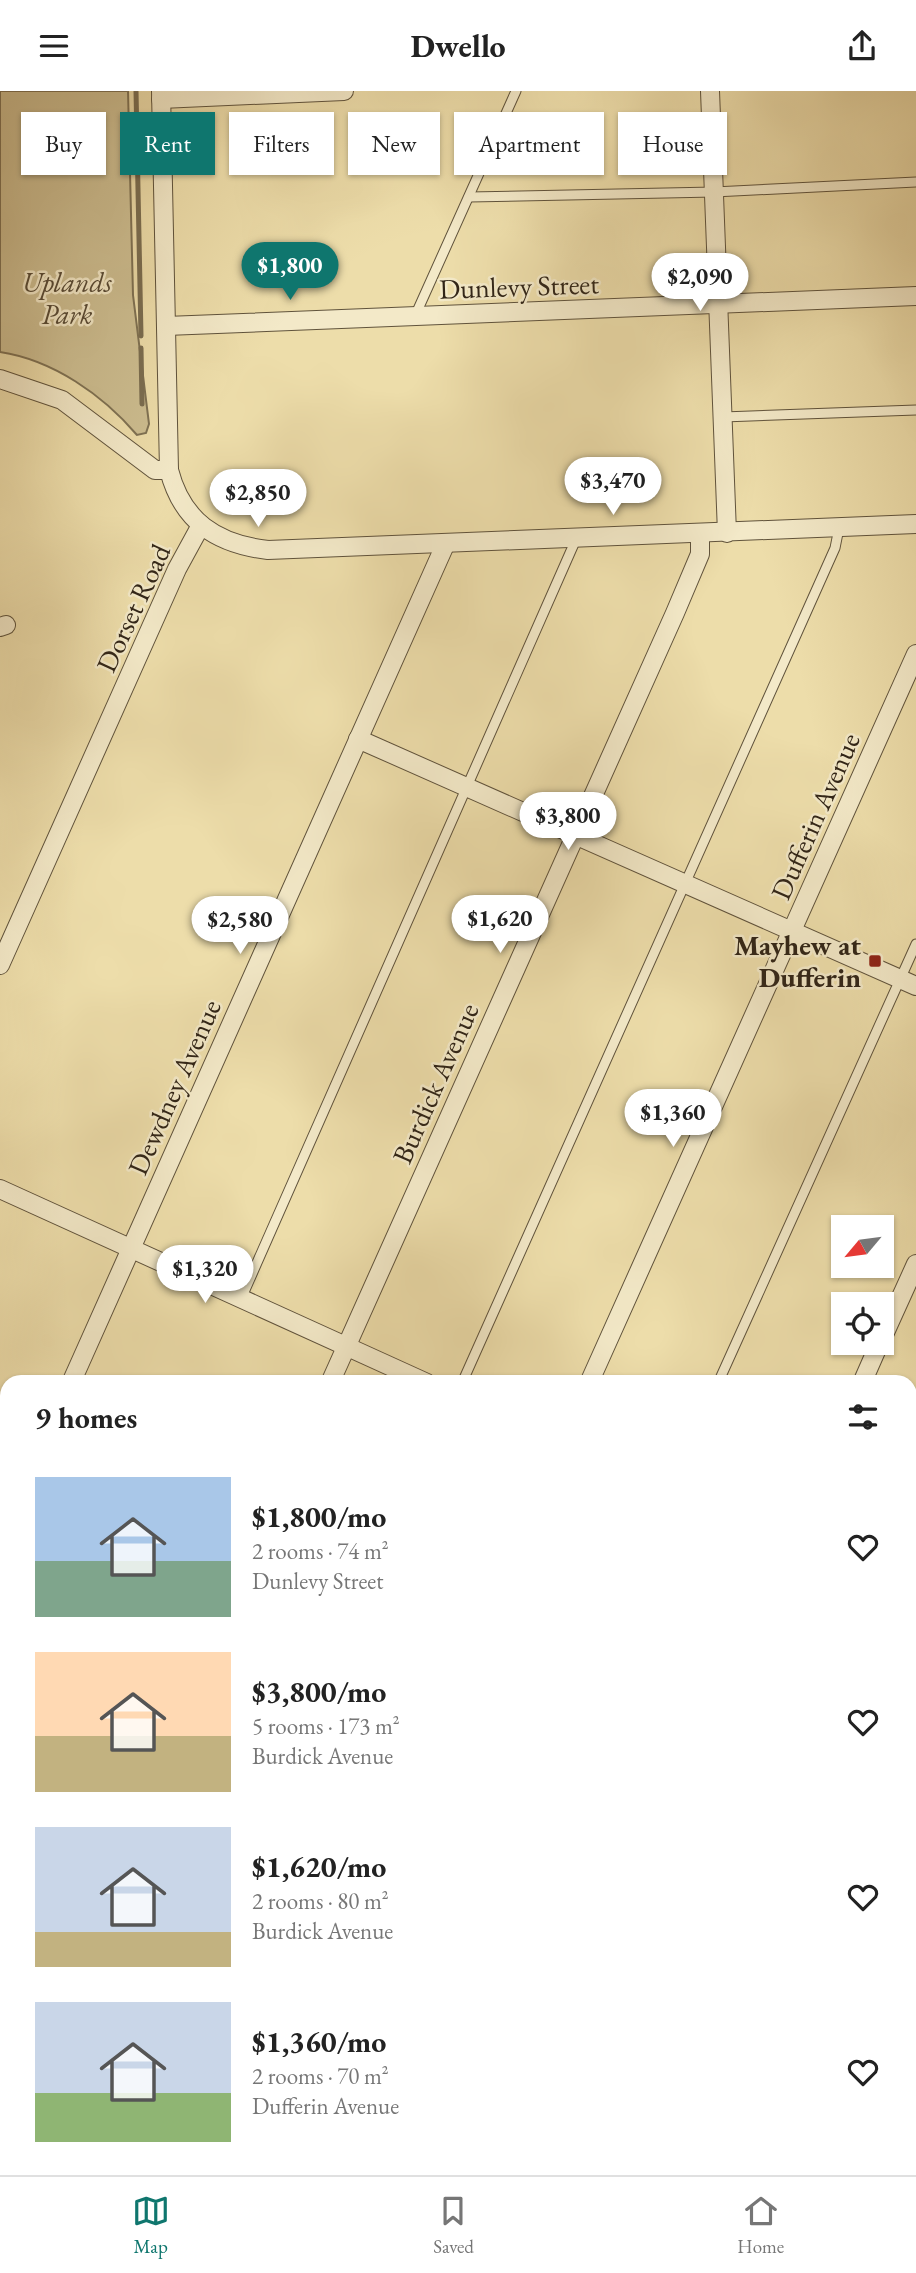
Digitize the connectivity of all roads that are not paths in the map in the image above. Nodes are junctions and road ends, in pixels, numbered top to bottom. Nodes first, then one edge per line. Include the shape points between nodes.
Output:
1 (344, 91) edge
2 (516, 91) edge
3 (710, 91) edge
4 (161, 95) edge
5 (916, 182) edge
6 (714, 192) junction
7 (469, 197) junction
8 (916, 296) edge
9 (719, 306) junction
10 (415, 316) junction
11 (166, 326) junction
12 (0, 379) edge
13 (916, 409) edge
14 (723, 417) junction
15 (169, 470) junction
16 (916, 524) edge
17 (201, 525) junction
18 (839, 529) junction
19 (727, 533) junction
20 (700, 534) junction
21 (577, 537) junction
22 (446, 545) junction
23 (916, 654) edge
24 (358, 739) junction
25 (470, 787) junction
26 (575, 834) junction
27 (684, 884) junction
28 (793, 931) junction
29 (916, 944) edge
30 (0, 965) edge
31 (908, 983) edge
32 (0, 1189) edge
33 (130, 1251) junction
34 (916, 1263) edge
35 (241, 1301) junction
36 (898, 1304) junction
37 (916, 1310) edge
38 (894, 1313) edge
39 (346, 1346) junction
40 (875, 1355) edge
41 (75, 1375) edge
42 (333, 1375) edge
43 (409, 1375) edge
44 (466, 1375) edge
45 (593, 1375) edge
46 (722, 1375) edge
47 (866, 1375) edge

1 - 4 street
2 - 7 lane
3 - 6 street
4 - 11 street, Dorset Road
5 - 6 lane
6 - 7 lane
6 - 9 street
7 - 10 lane
8 - 9 street, Dunlevy Street
9 - 10 street, Dunlevy Street
9 - 14 street
10 - 11 street, Dunlevy Street
11 - 15 street, Dorset Road
12 - 15 street via 62,400 155,470
13 - 14 lane
14 - 19 street
15 - 17 street, Dorset Road via 176,494
16 - 18 street
17 - 22 street via 249,548 268,550
17 - 30 street, Dorset Road via 177,569
18 - 19 street
18 - 27 lane via 835,548
19 - 20 street
20 - 21 street
20 - 26 street, Burdick Avenue via 701,554
21 - 22 street
21 - 25 lane
22 - 24 street, Dewdney Avenue
23 - 28 street, Dufferin Avenue
24 - 25 street
24 - 33 street, Dewdney Avenue
25 - 26 street
25 - 35 lane
26 - 27 street
26 - 39 street, Burdick Avenue
27 - 28 street
27 - 44 lane
28 - 31 street
28 - 45 street, Dufferin Avenue
29 - 31 lane
31 - 46 lane
32 - 33 street
33 - 35 street
33 - 41 street, Dewdney Avenue
34 - 36 street
35 - 39 street
36 - 37 street
36 - 38 street
39 - 42 street, Burdick Avenue
39 - 43 street
40 - 47 street

